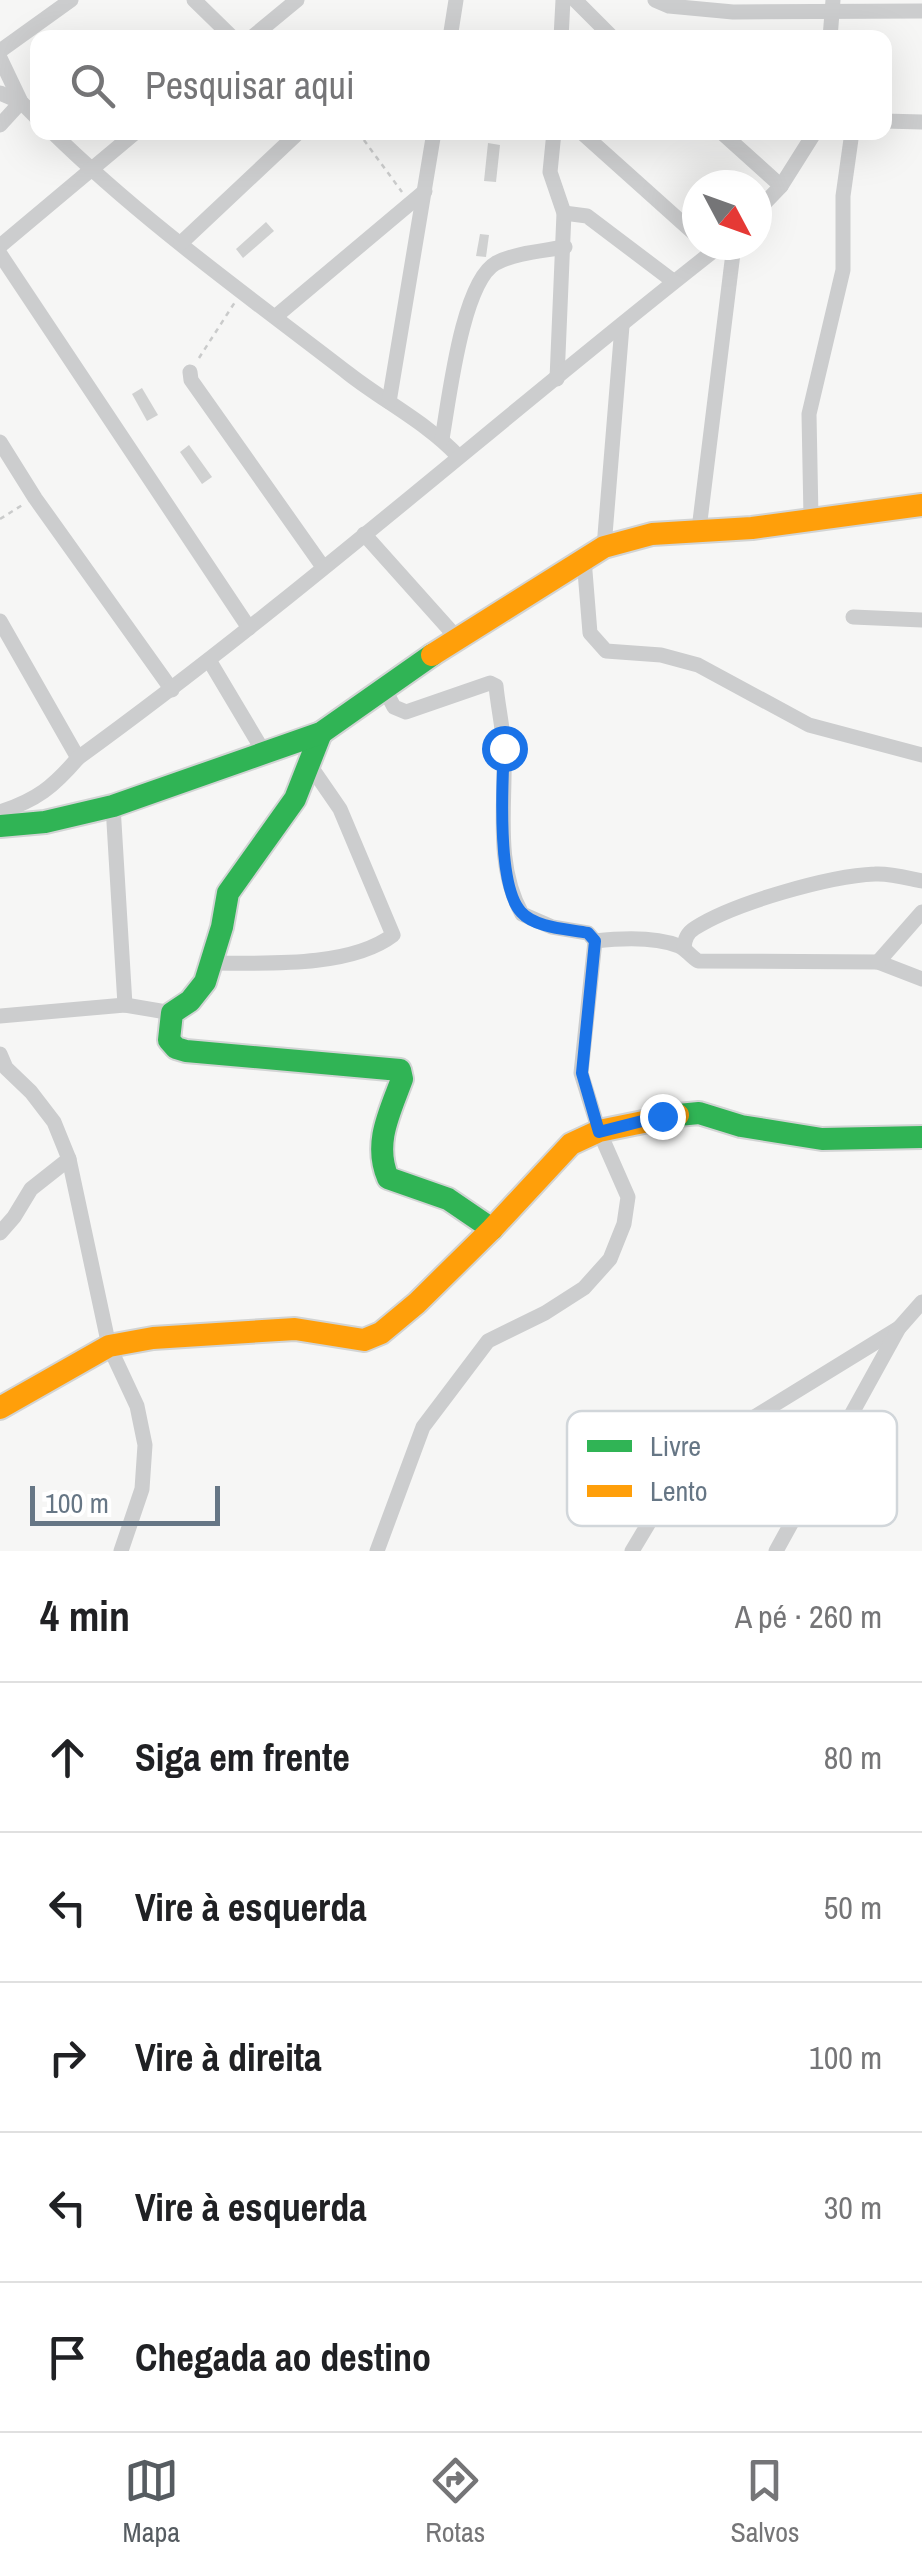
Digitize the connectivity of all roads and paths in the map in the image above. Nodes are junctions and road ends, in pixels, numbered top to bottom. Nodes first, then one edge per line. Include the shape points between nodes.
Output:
1 (72, 0) edge
2 (194, 0) edge
3 (297, 0) edge
4 (456, 0) edge
5 (563, 0) edge
6 (575, 0) edge
7 (656, 0) edge
8 (734, 6) edge
9 (833, 6) edge
10 (922, 11) edge
11 (32, 30) edge
12 (225, 30) edge
13 (261, 30) edge
14 (451, 30) edge
15 (561, 30) edge
16 (605, 30) edge
17 (30, 32) edge
18 (0, 54) edge
19 (0, 93) edge
20 (21, 102) junction
21 (30, 110) edge
22 (892, 122) edge
23 (922, 122) edge
24 (0, 125) edge
25 (60, 140) edge
26 (126, 140) edge
27 (290, 140) edge
28 (364, 140) edge
29 (433, 140) edge
30 (553, 140) edge
31 (590, 140) edge
32 (730, 140) edge
33 (810, 140) edge
34 (851, 140) edge
35 (90, 170) junction
36 (782, 186) junction
37 (424, 191) junction
38 (772, 196) edge
39 (408, 202) junction
40 (564, 213) junction
41 (682, 223) edge
42 (181, 243) junction
43 (0, 246) edge
44 (564, 247) junction
45 (0, 254) edge
46 (698, 260) edge
47 (732, 260) edge
48 (673, 281) junction
49 (242, 291) junction
50 (275, 316) junction
51 (622, 326) junction
52 (190, 372) joint
53 (557, 379) junction
54 (389, 402) junction
55 (442, 438) junction
56 (0, 442) edge
57 (458, 456) junction
58 (35, 498) junction
59 (922, 505) edge
60 (0, 518) edge
61 (811, 518) junction
62 (699, 529) junction
63 (364, 534) junction
64 (594, 553) junction
65 (323, 567) junction
66 (853, 617) dead end
67 (922, 620) edge
68 (0, 621) edge
69 (249, 628) junction
70 (457, 638) junction
71 (209, 660) junction
72 (384, 688) junction
73 (172, 690) junction
74 (321, 733) junction
75 (264, 754) junction
76 (922, 754) edge
77 (78, 758) junction
78 (309, 764) junction
79 (113, 806) junction
80 (0, 811) edge
81 (0, 826) edge
82 (922, 881) edge
83 (922, 912) edge
84 (595, 941) junction
85 (684, 948) junction
86 (878, 962) junction
87 (211, 963) junction
88 (922, 979) edge
89 (126, 1005) junction
90 (172, 1013) junction
91 (0, 1016) edge
92 (0, 1054) edge
93 (599, 1132) junction
94 (922, 1137) edge
95 (69, 1159) junction
96 (492, 1229) junction
97 (0, 1233) edge
98 (922, 1302) edge
99 (899, 1328) junction
100 (109, 1346) junction
101 (0, 1408) edge
102 (764, 1411) edge
103 (853, 1411) edge
104 (647, 1526) edge
105 (790, 1526) edge
106 (122, 1551) edge
107 (377, 1551) edge
108 (632, 1551) edge
109 (776, 1551) edge

1 - 11 street
2 - 12 street
3 - 13 street
4 - 14 street
5 - 15 street
6 - 16 street
7 - 8 street
8 - 9 street
9 - 10 street
17 - 18 street
18 - 20 street
19 - 20 street
20 - 21 street
20 - 24 street
22 - 23 street
25 - 35 street
26 - 35 street
27 - 42 street
28 - 39 path
29 - 37 street
30 - 40 street via 550,172
31 - 41 street
32 - 36 street
33 - 36 street
34 - 61 street via 841,284 808,414
35 - 42 street
35 - 43 street
36 - 38 street
37 - 39 street
37 - 54 street
39 - 50 street
40 - 44 street
40 - 48 street via 586,216
42 - 49 street
44 - 53 street
44 - 55 street via 498,262 480,280 464,320
45 - 69 street
46 - 48 street
47 - 62 street
48 - 51 street
49 - 50 street
49 - 52 path
50 - 54 street
51 - 53 street
51 - 64 street
52 - 65 street
53 - 57 street
54 - 55 street
55 - 57 street
56 - 58 street
57 - 63 street
58 - 60 path
58 - 73 street
59 - 61 street
61 - 62 street
62 - 64 street via 652,534
63 - 65 street
63 - 70 street
64 - 70 street
64 - 76 street via 590,634 606,651 698,665 808,725
65 - 69 street
66 - 67 street
68 - 77 street
69 - 71 street
70 - 72 street
71 - 73 street
71 - 75 street
72 - 74 street
72 - 84 street via 394,707 406,712 496,686 504,748 501,817 514,900 522,914 588,933
73 - 77 street
74 - 75 street
74 - 78 street
75 - 79 street
77 - 80 street via 55,785 27,804
78 - 87 street via 295,799 228,893
78 - 87 street via 340,809 394,935 306,963
79 - 81 street
79 - 89 street
82 - 85 street via 878,873 826,881 693,929
83 - 86 street
84 - 85 street
84 - 93 street via 582,1073
85 - 86 street via 698,962
86 - 88 street
87 - 90 street via 206,982
89 - 90 street
89 - 91 street
90 - 96 street via 168,1040 186,1051 400,1070 378,1148 381,1166 388,1178 448,1199
92 - 95 street via 54,1122
93 - 94 street via 699,1113 822,1138
93 - 96 street via 571,1144
93 - 107 street via 628,1198 610,1258 584,1288 488,1341 423,1427
95 - 97 street via 31,1189
95 - 100 street
96 - 100 street via 417,1302 364,1340 295,1328
98 - 99 street
99 - 102 street
99 - 103 street
100 - 101 street
100 - 106 street via 137,1406 145,1445 142,1489
104 - 108 street
105 - 109 street

